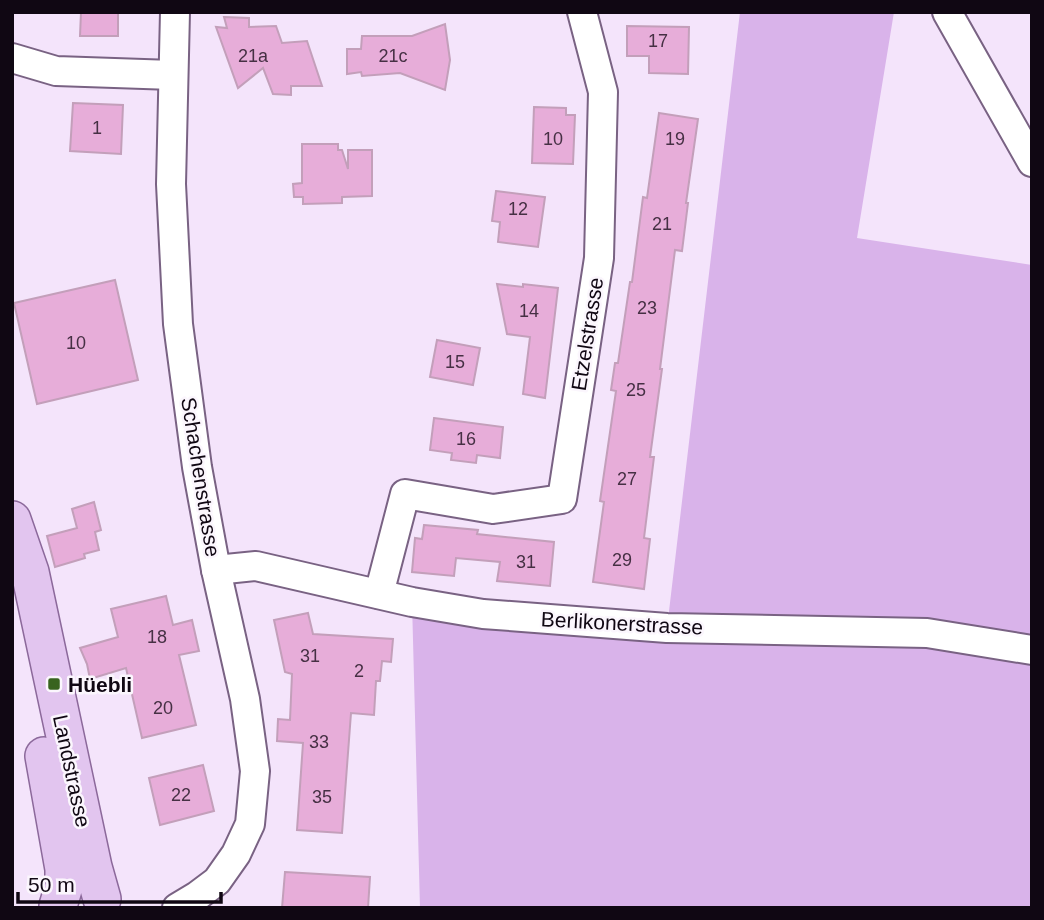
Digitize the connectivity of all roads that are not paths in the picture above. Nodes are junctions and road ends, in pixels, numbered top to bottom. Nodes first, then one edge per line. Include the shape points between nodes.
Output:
1 (175, 12) edge
2 (582, 12) edge
3 (947, 12) edge
4 (12, 58) edge
5 (173, 75) junction
6 (1032, 162) edge
7 (12, 520) edge
8 (216, 570) junction
9 (379, 594) junction
10 (12, 597) edge
11 (1032, 650) edge
12 (108, 904) edge
13 (57, 907) edge
14 (177, 908) edge

1 - 5 street, Schachenstrasse
2 - 9 street, Etzelstrasse via 603,92 599,258 562,499 493,509 405,494
3 - 6 street
4 - 5 street via 56,71
5 - 8 street, Schachenstrasse via 171,184 178,324 191,433
7 - 12 main road, Landstrasse via 30,572 93,867
8 - 9 street, Berlikonerstrasse via 256,566
8 - 14 street, Schachenstrasse via 245,699 255,771 250,824 217,881
9 - 11 street, Berlikonerstrasse via 483,614 667,628 927,633
10 - 13 main road, Landstrasse via 64,869
12 - 13 main road via 83,896

